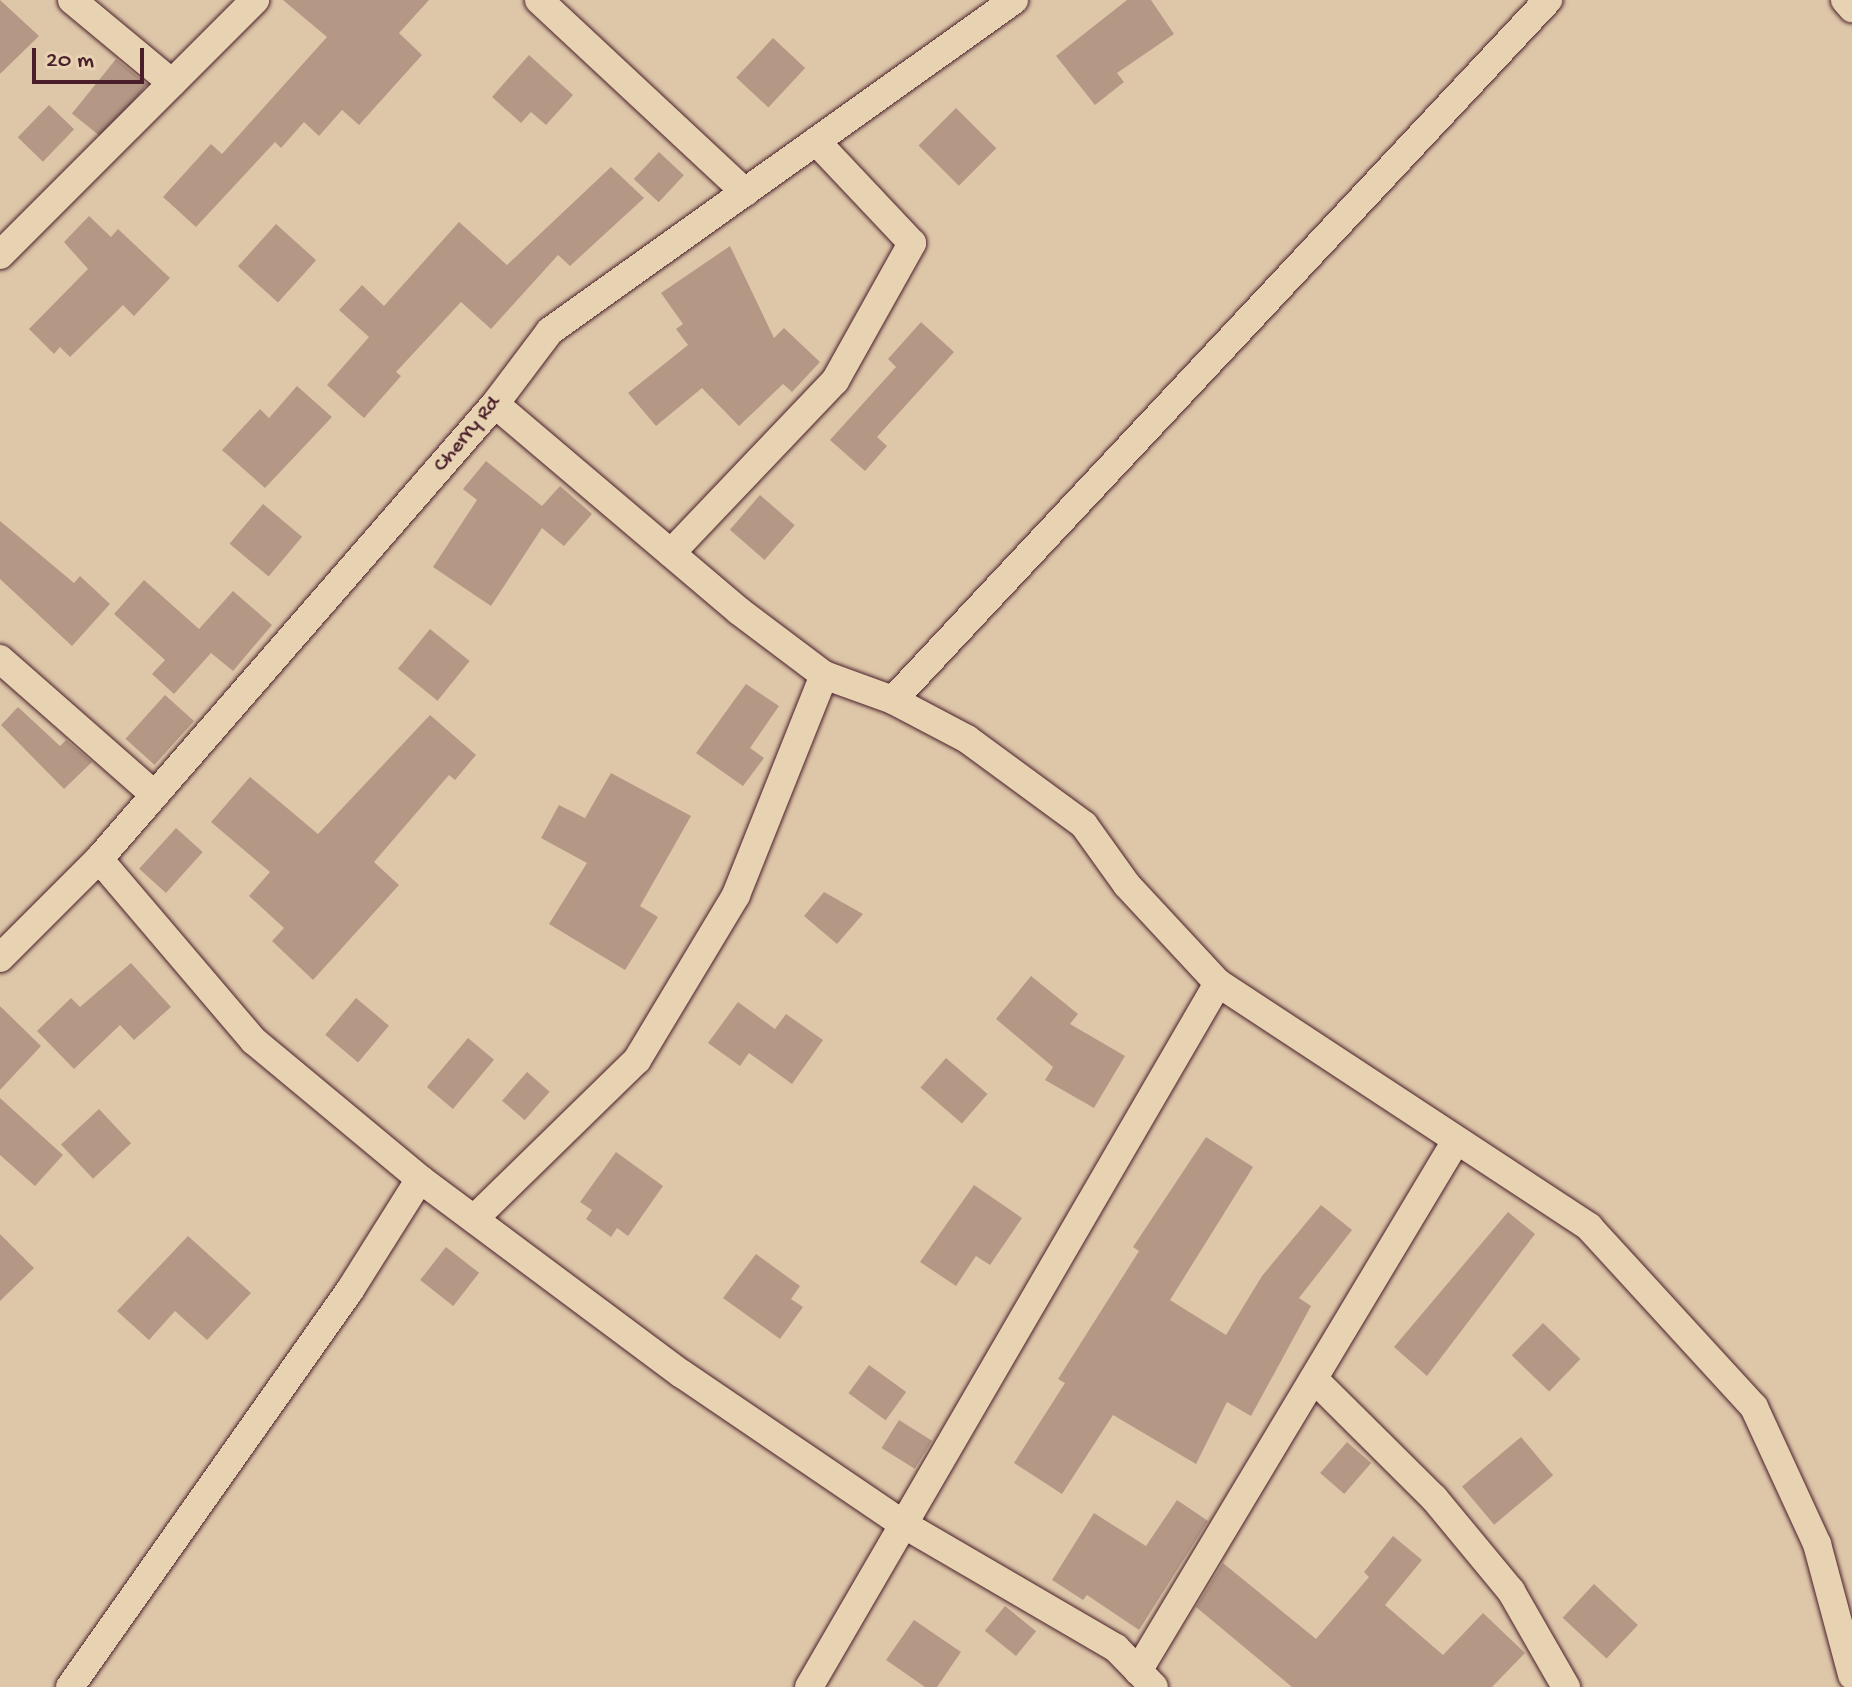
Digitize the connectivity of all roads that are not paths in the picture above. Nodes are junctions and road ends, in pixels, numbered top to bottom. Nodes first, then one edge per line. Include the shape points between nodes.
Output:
1 (72, 0) edge
2 (255, 0) edge
3 (539, 0) edge
4 (1014, 0) edge
5 (1548, 0) edge
6 (1845, 0) edge
7 (1852, 8) edge
8 (172, 83) junction
9 (816, 141) junction
10 (745, 192) junction
11 (0, 255) edge
12 (495, 404) junction
13 (671, 553) junction
14 (0, 659) edge
15 (824, 675) junction
16 (893, 700) junction
17 (155, 795) junction
18 (99, 859) junction
19 (0, 958) edge
20 (1218, 983) junction
21 (1456, 1141) junction
22 (420, 1179) junction
23 (474, 1219) junction
24 (1314, 1379) junction
25 (903, 1524) junction
26 (1852, 1675) edge
27 (1146, 1679) edge
28 (70, 1687) edge
29 (809, 1687) edge
30 (1566, 1687) edge

1 - 8 street
2 - 8 street
3 - 10 street
4 - 9 street, Cherry Rd
5 - 16 street
6 - 7 street
8 - 11 street
9 - 10 street, Cherry Rd
9 - 13 street via 912,243 835,381
10 - 12 street, Cherry Rd via 550,331
12 - 13 street
12 - 17 street, Cherry Rd
13 - 15 street
14 - 17 street
15 - 16 street
15 - 23 street via 736,895 637,1060
16 - 20 street via 1013,769 1084,825 1127,885
17 - 18 street, Cherry Rd
18 - 19 street, Cherry Rd
18 - 22 street via 254,1041
20 - 21 street
20 - 25 street
21 - 24 street
21 - 26 street via 1589,1227 1754,1407 1817,1544
22 - 23 street
22 - 28 street via 350,1290
23 - 25 street via 682,1374
24 - 27 street
24 - 30 street via 1434,1498 1511,1591
25 - 27 street via 1116,1648
25 - 29 street

